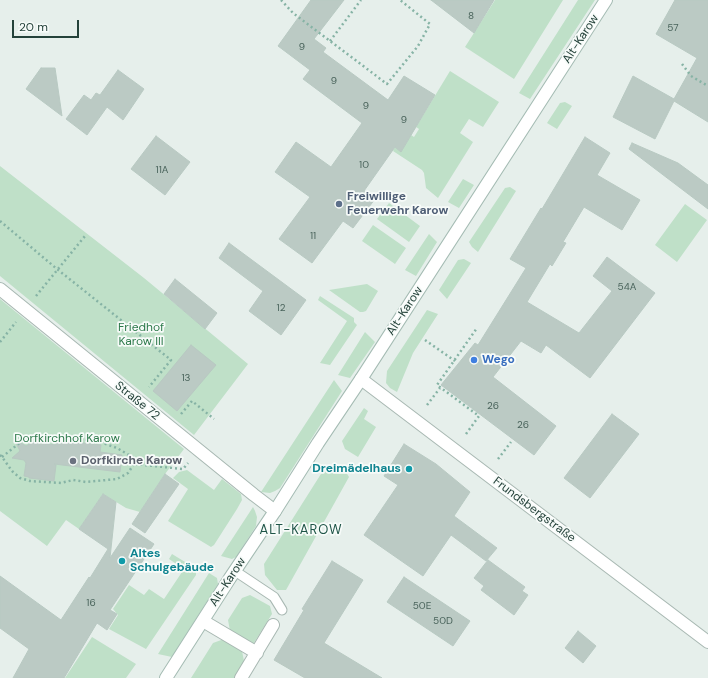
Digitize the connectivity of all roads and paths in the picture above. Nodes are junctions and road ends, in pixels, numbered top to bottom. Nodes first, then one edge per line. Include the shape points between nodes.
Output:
1 (281, 0) edge
2 (361, 0) edge
3 (400, 0) edge
4 (606, 0) edge
5 (330, 41) junction
6 (682, 64) dead end
7 (708, 86) edge
8 (0, 221) edge
9 (85, 236) dead end
10 (57, 269) junction
11 (0, 289) edge
12 (26, 310) junction
13 (477, 328) dead end
14 (425, 340) dead end
15 (0, 342) edge
16 (456, 361) junction
17 (361, 379) junction
18 (440, 388) junction
19 (147, 390) dead end
20 (427, 405) dead end
21 (178, 417) dead end
22 (214, 420) dead end
23 (466, 434) dead end
24 (511, 442) dead end
25 (1, 456) edge
26 (498, 459) dead end
27 (134, 464) junction
28 (170, 467) dead end
29 (275, 511) junction
30 (234, 571) junction
31 (282, 610) dead end
32 (203, 621) junction
33 (273, 625) dead end
34 (708, 642) edge
35 (256, 653) junction
36 (166, 678) edge
37 (241, 678) edge

1 - 5 path via 293,13
2 - 5 path
3 - 5 path via 430,24 418,46 387,84
4 - 17 street, Alt-Karow
6 - 7 path via 691,76
8 - 10 path
9 - 10 path
10 - 12 path
10 - 19 path via 171,360
11 - 12 street, Straße 72
12 - 15 path
12 - 29 street, Straße 72
13 - 16 path
14 - 16 path
16 - 18 path via 437,386
17 - 29 street, Alt-Karow
17 - 34 street, Frundsbergstraße
18 - 20 path
18 - 23 path via 480,416
21 - 22 path via 192,402
24 - 26 path
25 - 27 path via 22,441 41,435 97,441 134,458
25 - 27 path via 20,478 61,483 72,480 86,482 117,479 128,473
27 - 28 path
29 - 30 street, Alt-Karow
30 - 31 lane via 274,597
30 - 32 street, Alt-Karow
32 - 35 street
32 - 36 street, Alt-Karow
33 - 35 street
35 - 37 street

